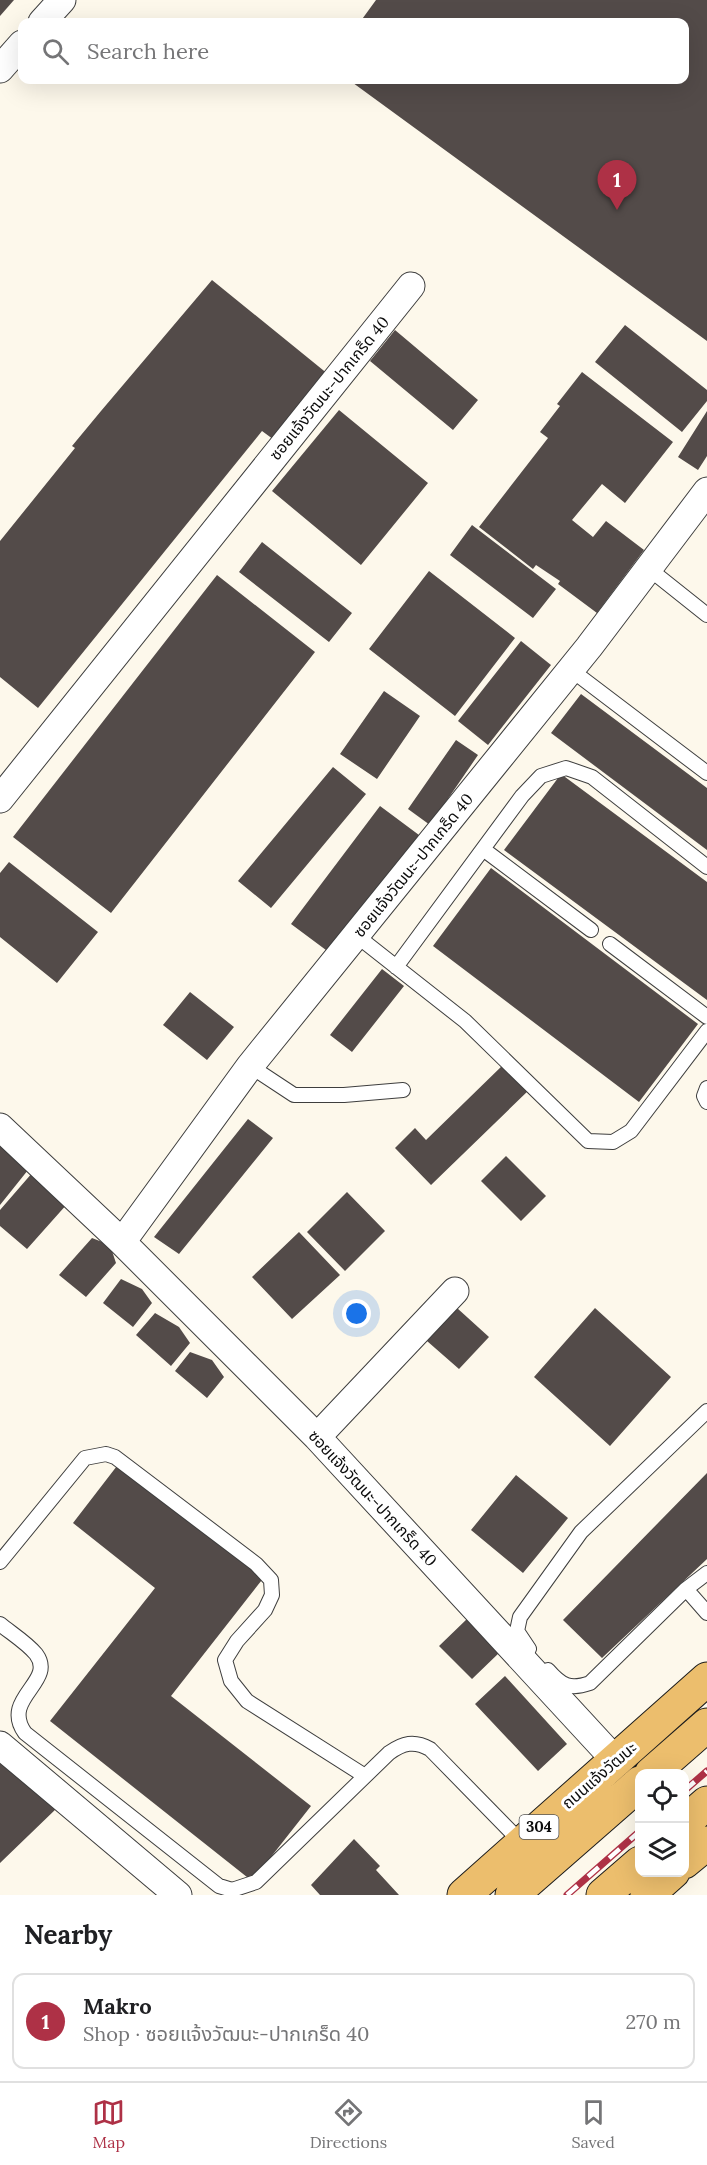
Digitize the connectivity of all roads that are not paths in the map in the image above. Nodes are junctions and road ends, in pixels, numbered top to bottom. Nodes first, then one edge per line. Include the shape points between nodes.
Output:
1 (62, 0) edge
2 (46, 18) edge
3 (18, 49) edge
4 (0, 69) edge
5 (411, 286) dead end
6 (707, 491) edge
7 (648, 568) junction
8 (707, 615) edge
9 (570, 669) junction
10 (707, 773) edge
11 (0, 799) edge
12 (483, 849) junction
13 (707, 867) edge
14 (591, 930) dead end
15 (357, 936) junction
16 (609, 944) dead end
17 (396, 967) junction
18 (707, 1017) edge
19 (707, 1031) edge
20 (250, 1066) junction
21 (707, 1088) edge
22 (403, 1090) dead end
23 (707, 1102) edge
24 (0, 1127) edge
25 (122, 1242) junction
26 (455, 1291) dead end
27 (707, 1412) edge
28 (317, 1437) junction
29 (0, 1562) edge
30 (707, 1572) edge
31 (686, 1589) junction
32 (707, 1612) edge
33 (0, 1624) edge
34 (707, 1679) edge
35 (707, 1725) edge
36 (0, 1745) edge
37 (616, 1761) junction
38 (656, 1769) edge
39 (365, 1776) junction
40 (635, 1787) edge
41 (697, 1822) edge
42 (522, 1843) junction
43 (689, 1847) edge
44 (635, 1867) edge
45 (667, 1877) edge
46 (178, 1895) edge
47 (464, 1895) edge
48 (512, 1895) edge
49 (603, 1895) edge
50 (647, 1895) edge

1 - 2 street
3 - 4 street
5 - 11 street, ซอยแจ้งวัฒนะ-ปากเกร็ด 40
6 - 7 street, ซอยแจ้งวัฒนะ-ปากเกร็ด 40
7 - 8 lane
7 - 9 street, ซอยแจ้งวัฒนะ-ปากเกร็ด 40
9 - 10 lane
9 - 15 street, ซอยแจ้งวัฒนะ-ปากเกร็ด 40
12 - 13 lane via 541,776 566,768 592,777
12 - 14 lane
12 - 17 lane
15 - 17 lane
15 - 20 street, ซอยแจ้งวัฒนะ-ปากเกร็ด 40
16 - 18 lane
17 - 19 lane via 465,1021 588,1141 613,1142 631,1131
20 - 22 lane via 294,1095
20 - 25 street, ซอยแจ้งวัฒนะ-ปากเกร็ด 40
21 - 23 lane
24 - 25 street, ซอยแจ้งวัฒนะ-ปากเกร็ด 40
25 - 28 street, ซอยแจ้งวัฒนะ-ปากเกร็ด 40
26 - 28 street
27 - 31 lane via 581,1532 523,1610 517,1631 555,1677 576,1688 590,1683
28 - 37 street, ซอยแจ้งวัฒนะ-ปากเกร็ด 40
29 - 39 lane via 85,1458 106,1454 115,1457 256,1564 271,1580 272,1595 265,1610 225,1660 231,1681 247,1701
30 - 31 lane
31 - 32 lane
33 - 39 lane via 37,1655 40,1667 34,1683 16,1707 20,1728 219,1886 232,1890 256,1882
34 - 37 main road, ถนนแจ้งวัฒนะ / 304
35 - 38 main road, ถนนแจ้งวัฒนะ
36 - 46 street
37 - 42 main road, ถนนแจ้งวัฒนะ / 304
39 - 42 lane via 399,1746 421,1744
40 - 48 main road, ถนนแจ้งวัฒนะ / 304
41 - 43 main road
42 - 47 main road, ถนนแจ้งวัฒนะ / 304
44 - 49 main road
45 - 50 main road

